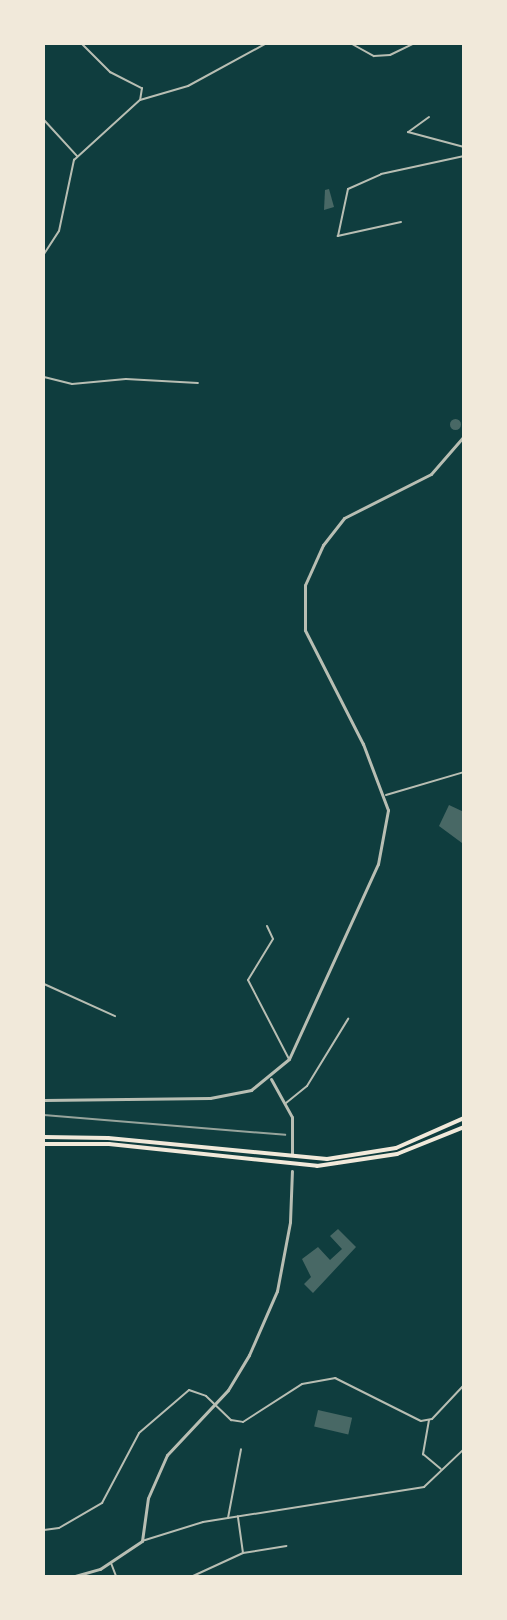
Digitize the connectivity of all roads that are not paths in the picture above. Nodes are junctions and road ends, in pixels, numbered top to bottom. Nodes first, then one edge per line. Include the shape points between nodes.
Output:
1 (82, 44) edge
2 (265, 44) edge
3 (352, 44) edge
4 (413, 44) edge
5 (140, 100) junction
6 (429, 117) dead end
7 (44, 120) edge
8 (464, 147) edge
9 (77, 156) junction
10 (464, 156) edge
11 (401, 222) dead end
12 (44, 254) edge
13 (44, 377) edge
14 (198, 383) dead end
15 (464, 436) edge
16 (464, 772) edge
17 (386, 795) junction
18 (267, 926) dead end
19 (44, 984) edge
20 (115, 1016) dead end
21 (348, 1019) dead end
22 (289, 1059) junction
23 (271, 1079) junction
24 (44, 1100) edge
25 (286, 1102) junction
26 (464, 1118) edge
27 (464, 1127) edge
28 (44, 1137) edge
29 (44, 1144) edge
30 (292, 1154) dead end
31 (292, 1170) dead end
32 (464, 1385) edge
33 (215, 1404) junction
34 (429, 1420) junction
35 (241, 1449) dead end
36 (464, 1449) edge
37 (441, 1469) junction
38 (238, 1516) junction
39 (228, 1518) junction
40 (44, 1530) edge
41 (142, 1541) junction
42 (286, 1545) dead end
43 (243, 1553) junction
44 (111, 1563) junction
45 (75, 1576) edge
46 (116, 1576) edge
47 (193, 1576) edge

1 - 5 street via 110,72 142,88
2 - 5 street via 188,86
3 - 4 street via 374,56 390,55
5 - 9 street via 97,145
6 - 8 street via 408,132
7 - 9 street
9 - 12 street via 58,231
10 - 11 street via 381,174 348,189 338,236
13 - 14 street via 72,384 126,380
15 - 17 street via 431,474 344,518 323,545 305,585 304,630
16 - 17 street
17 - 22 street via 387,837 378,864
18 - 22 street via 273,939 248,980
19 - 20 street
21 - 25 street via 307,1086
22 - 23 street
23 - 24 street via 251,1090 201,1099
23 - 25 street
25 - 30 street
26 - 28 highway via 396,1148 327,1159 108,1138
27 - 29 highway via 398,1154 328,1166 265,1164 108,1144
31 - 33 street via 290,1222 273,1301 238,1376
32 - 34 street
33 - 34 street via 231,1420 243,1422 302,1384 335,1378 401,1416
33 - 40 street via 198,1391 185,1393 139,1433 102,1503
33 - 41 street via 180,1437 158,1473
34 - 37 street via 423,1454
35 - 39 street
36 - 37 street
37 - 38 street via 430,1484 398,1494
38 - 39 street
38 - 43 street
39 - 41 street via 170,1528
41 - 44 street
42 - 43 street
43 - 47 street
44 - 45 street
44 - 46 street

